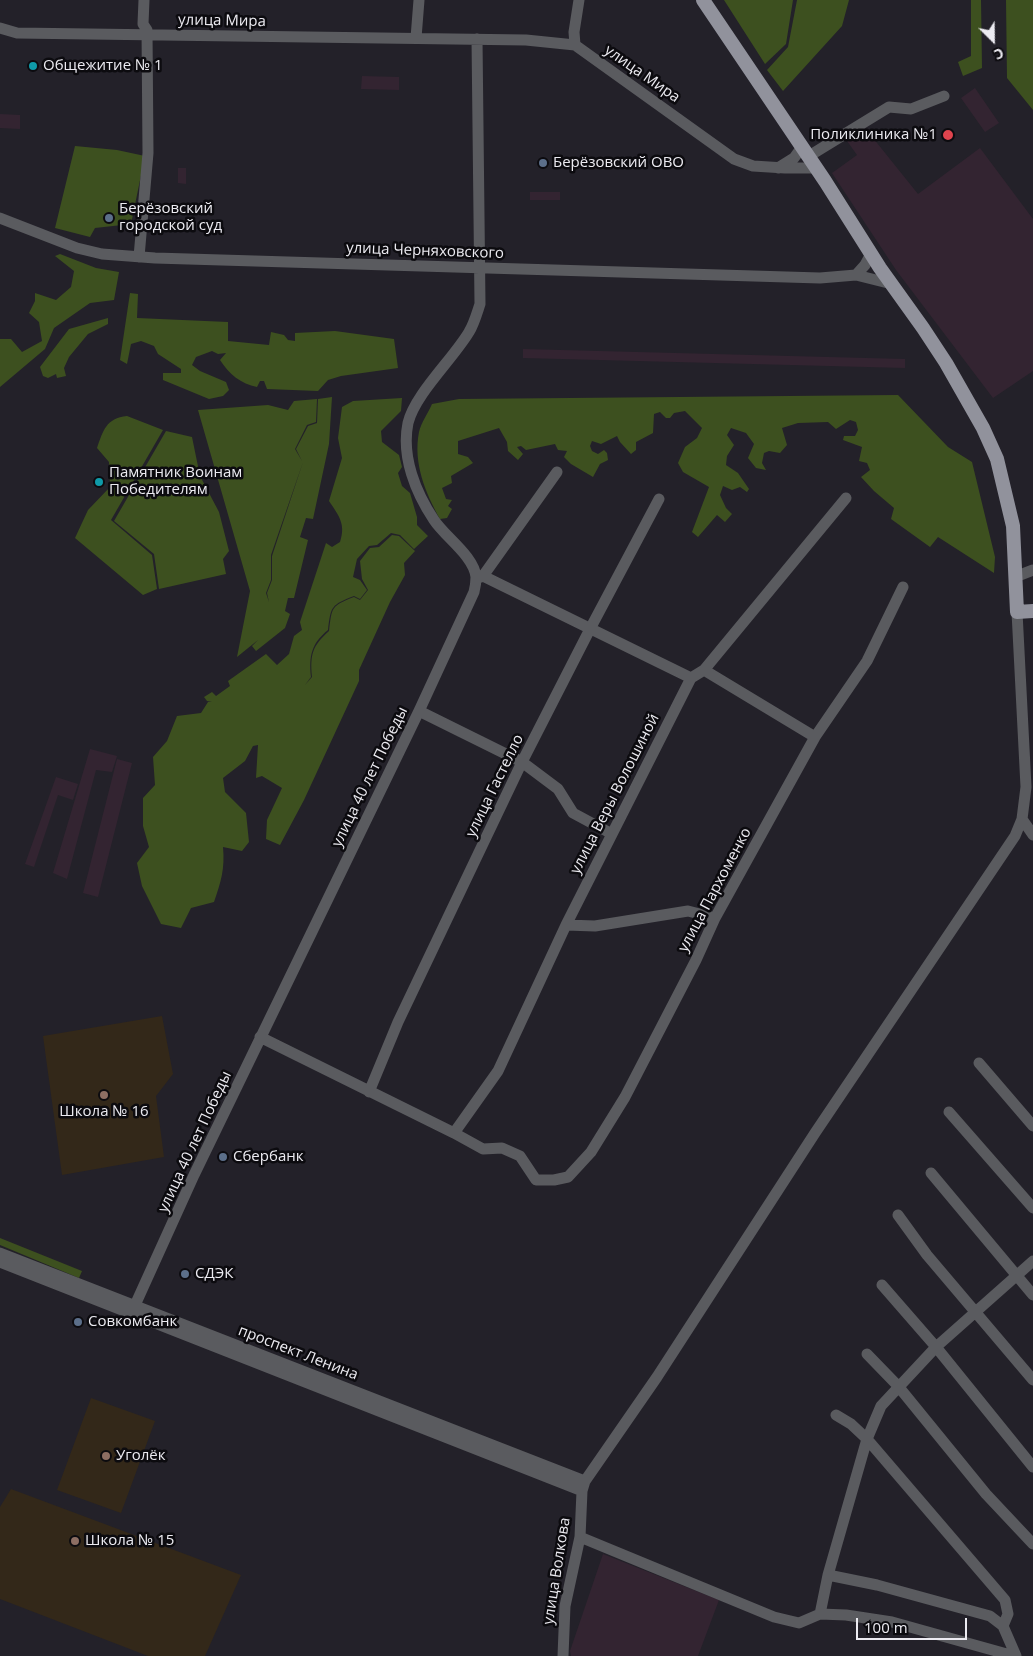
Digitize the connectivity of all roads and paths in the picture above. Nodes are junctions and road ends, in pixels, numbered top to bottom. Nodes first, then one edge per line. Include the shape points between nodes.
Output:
1 (144, 0) edge
2 (419, 0) edge
3 (579, 0) edge
4 (703, 0) edge
5 (0, 28) edge
6 (147, 35) junction
7 (416, 38) junction
8 (477, 39) junction
9 (574, 45) junction
10 (944, 96) dead end
11 (806, 152) junction
12 (778, 168) junction
13 (817, 168) junction
14 (0, 218) edge
15 (871, 254) junction
16 (138, 257) junction
17 (480, 268) junction
18 (856, 275) junction
19 (892, 284) junction
20 (557, 472) dead end
21 (846, 498) dead end
22 (659, 499) dead end
23 (1033, 570) edge
24 (1015, 577) junction
25 (480, 578) junction
26 (903, 587) dead end
27 (1033, 611) edge
28 (1017, 612) junction
29 (590, 628) junction
30 (704, 670) junction
31 (691, 678) junction
32 (419, 711) junction
33 (815, 736) junction
34 (522, 762) junction
35 (1022, 819) junction
36 (612, 834) junction
37 (1033, 835) edge
38 (715, 918) junction
39 (566, 924) junction
40 (260, 1037) junction
41 (979, 1063) dead end
42 (370, 1092) junction
43 (949, 1112) dead end
44 (1033, 1126) edge
45 (454, 1133) junction
46 (931, 1173) dead end
47 (1033, 1208) edge
48 (898, 1216) dead end
49 (0, 1253) edge
50 (1033, 1260) edge
51 (0, 1262) edge
52 (1016, 1275) junction
53 (882, 1285) dead end
54 (1033, 1295) edge
55 (133, 1310) junction
56 (975, 1312) junction
57 (936, 1347) junction
58 (867, 1354) dead end
59 (1033, 1380) edge
60 (898, 1386) junction
61 (836, 1415) dead end
62 (867, 1439) junction
63 (1033, 1467) edge
64 (583, 1486) junction
65 (580, 1537) junction
66 (1033, 1544) edge
67 (828, 1575) junction
68 (820, 1614) junction
69 (1003, 1626) junction
70 (563, 1656) edge
71 (1015, 1656) edge

1 - 6 street via 142,19
2 - 7 street
3 - 9 street
4 - 11 main road
5 - 6 street, улица Мира via 17,34
6 - 7 street, улица Мира
6 - 16 street via 148,153
7 - 8 street, улица Мира
8 - 9 street, улица Мира
8 - 17 street
9 - 12 street, улица Мира via 734,159 753,166
10 - 11 street via 911,110 890,108
11 - 12 street
11 - 13 main road
12 - 13 street, улица Мира
13 - 15 main road
14 - 16 street, улица Черняховского via 78,248
15 - 18 street
15 - 19 main road
16 - 17 street, улица Черняховского
17 - 18 street, улица Черняховского via 820,278
17 - 25 street via 480,304 469,331 416,404 408,423 406,448 411,474 434,521
18 - 19 street, улица Черняховского
19 - 24 main road via 946,363 997,458 1013,526
20 - 25 street, улица 40 лет Победы
21 - 30 street
22 - 29 street, улица Гастелло
23 - 24 street
24 - 28 main road
25 - 29 street
25 - 32 street, улица 40 лет Победы
26 - 33 street, улица Пархоменко via 867,661
27 - 28 main road
28 - 35 street via 1026,787
29 - 31 street
29 - 34 street, улица Гастелло
30 - 31 street
30 - 33 street
31 - 36 street, улица Веры Волошиной
32 - 34 street
32 - 40 street, улица 40 лет Победы
33 - 38 street, улица Пархоменко
34 - 36 street via 558,789 573,814
34 - 42 street, улица Гастелло via 398,1022
35 - 37 street
35 - 64 street via 1002,857 815,1133
36 - 39 street, улица Веры Волошиной
38 - 39 street via 688,911 595,926
38 - 45 street, улица Пархоменко via 625,1098 591,1152 568,1177 536,1180 520,1156 502,1148 483,1150
39 - 45 street, улица Веры Волошиной via 498,1072
40 - 42 street
40 - 55 street, улица 40 лет Победы
41 - 44 street
42 - 45 street
43 - 47 street
46 - 52 street
48 - 56 street
49 - 55 street, проспект Ленина
50 - 52 street
51 - 55 street, проспект Ленина
52 - 54 street
52 - 56 street
53 - 57 street
55 - 64 street, проспект Ленина
56 - 57 street
56 - 59 street
57 - 60 street
57 - 63 street
58 - 60 street
60 - 62 street via 881,1406
60 - 66 street via 986,1494
61 - 62 street
62 - 67 street
62 - 69 street via 1005,1600 1008,1614
64 - 65 street, улица Волкова
65 - 68 street via 774,1617 799,1623
65 - 70 street, улица Волкова via 565,1606
67 - 68 street
67 - 69 street via 877,1584 990,1616
68 - 71 street via 892,1622
69 - 71 street

